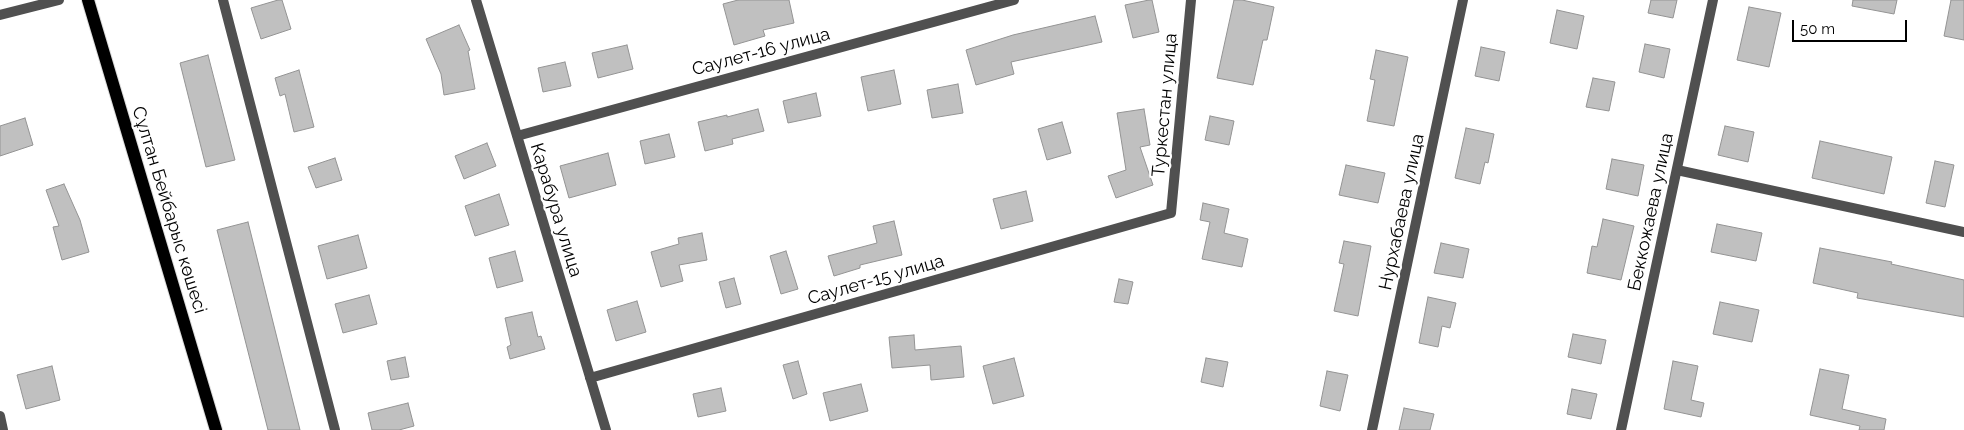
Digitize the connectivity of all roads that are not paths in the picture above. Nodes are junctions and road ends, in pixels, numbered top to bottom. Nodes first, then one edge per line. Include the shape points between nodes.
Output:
1 (59, 0) edge
2 (88, 0) edge
3 (223, 0) edge
4 (476, 0) edge
5 (1014, 0) edge
6 (1191, 0) edge
7 (1463, 0) edge
8 (1713, 0) edge
9 (0, 15) edge
10 (517, 136) junction
11 (1677, 170) junction
12 (1171, 213) joint
13 (1964, 232) edge
14 (590, 378) junction
15 (0, 416) edge
16 (3, 430) edge
17 (216, 430) edge
18 (335, 430) edge
19 (606, 430) edge
20 (1372, 430) edge
21 (1621, 430) edge

1 - 9 street
2 - 17 main road, Сұлтан Бейбарыс көшесі
3 - 18 street
4 - 10 street, Карабура улица
5 - 10 street, Саулет-16 улица
6 - 12 street, Туркестан улица
7 - 20 street, Нурхабаева улица
8 - 11 street, Беккожаева улица
10 - 14 street, Карабура улица
11 - 13 street
11 - 21 street, Беккожаева улица
12 - 14 street, Саулет-15 улица
14 - 19 street, Карабура улица
15 - 16 street

